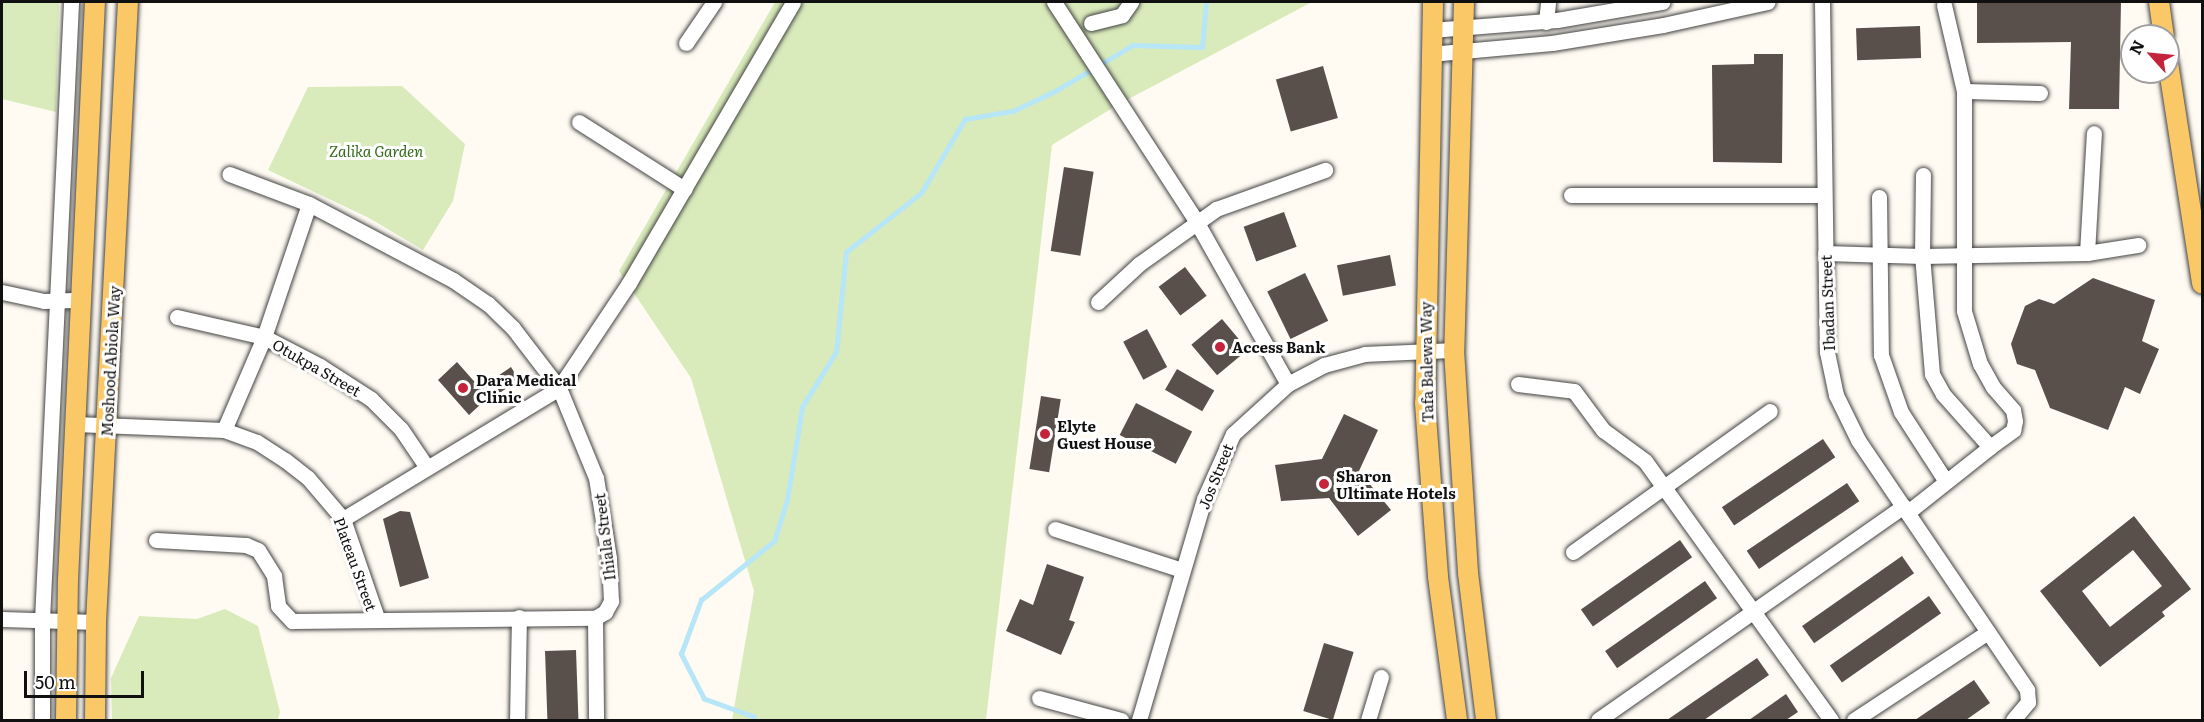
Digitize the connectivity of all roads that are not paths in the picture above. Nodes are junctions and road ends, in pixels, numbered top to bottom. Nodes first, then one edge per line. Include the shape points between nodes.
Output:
1 (70, 2) edge
2 (95, 2) edge
3 (128, 2) edge
4 (714, 2) edge
5 (793, 2) edge
6 (1054, 2) edge
7 (1131, 2) edge
8 (1433, 2) edge
9 (1464, 2) edge
10 (1548, 2) edge
11 (1662, 2) edge
12 (1768, 2) edge
13 (1822, 2) edge
14 (2159, 2) edge
15 (1944, 5) dead end
16 (1546, 21) junction
17 (1091, 23) dead end
18 (2162, 24) edge
19 (1462, 28) junction
20 (1431, 30) junction
21 (686, 43) dead end
22 (1462, 52) junction
23 (1430, 54) junction
24 (2171, 84) edge
25 (1964, 92) junction
26 (2040, 93) dead end
27 (579, 122) dead end
28 (2094, 134) dead end
29 (1325, 170) dead end
30 (229, 174) dead end
31 (1923, 175) dead end
32 (684, 189) junction
33 (1571, 195) dead end
34 (1824, 195) junction
35 (1880, 197) dead end
36 (309, 204) junction
37 (1196, 221) junction
38 (2138, 245) dead end
39 (1825, 253) junction
40 (2087, 253) junction
41 (1879, 255) junction
42 (1922, 256) junction
43 (1962, 256) junction
44 (2202, 283) edge
45 (2, 292) edge
46 (80, 300) junction
47 (55, 301) junction
48 (1098, 302) dead end
49 (177, 317) dead end
50 (264, 337) junction
51 (1424, 350) junction
52 (1454, 350) junction
53 (1288, 384) junction
54 (1518, 384) dead end
55 (559, 388) junction
56 (1770, 411) dead end
57 (75, 424) junction
58 (107, 425) junction
59 (224, 430) junction
60 (1990, 447) junction
61 (426, 466) junction
62 (1945, 480) junction
63 (1665, 486) junction
64 (1906, 509) junction
65 (343, 519) junction
66 (1055, 529) dead end
67 (156, 540) dead end
68 (1573, 552) dead end
69 (1182, 570) junction
70 (1753, 610) junction
71 (519, 617) junction
72 (376, 618) junction
73 (595, 618) junction
74 (2, 619) edge
75 (42, 621) junction
76 (67, 622) junction
77 (96, 622) junction
78 (1988, 632) junction
79 (1381, 677) dead end
80 (1039, 698) dead end
81 (1609, 718) edge
82 (42, 720) edge
83 (66, 720) edge
84 (95, 720) edge
85 (517, 720) edge
86 (596, 720) edge
87 (1121, 720) edge
88 (1140, 720) edge
89 (1368, 720) edge
90 (1457, 720) edge
91 (1486, 720) edge
92 (1831, 720) edge
93 (1854, 720) edge
94 (2013, 720) edge

1 - 47 street
2 - 46 main road, Moshood Abiola Way
3 - 58 main road, Moshood Abiola Way
4 - 21 street
5 - 32 street
6 - 37 street
7 - 17 street via 1122,15
8 - 20 main road, Tafa Balewa Way
9 - 19 main road, Tafa Balewa Way
10 - 16 street
11 - 16 street
12 - 22 street via 1663,25
13 - 34 street, Ibadan Street
14 - 18 main road
15 - 25 street
16 - 19 street
19 - 20 street
19 - 22 main road, Tafa Balewa Way
20 - 23 main road, Tafa Balewa Way
22 - 23 street
22 - 52 main road, Tafa Balewa Way
23 - 51 main road, Tafa Balewa Way
24 - 44 main road
25 - 26 street
25 - 43 street
27 - 32 street
28 - 40 street
29 - 37 street via 1240,199
30 - 36 street, Ihiala Street
31 - 42 street
32 - 55 street via 629,283
33 - 34 street
34 - 39 street, Ibadan Street
35 - 41 street
36 - 50 street
36 - 55 street, Ihiala Street via 453,280 488,304 533,352
37 - 48 street via 1139,264
37 - 53 street
38 - 40 street
39 - 41 street
39 - 64 street, Ibadan Street via 1827,352 1836,395 1858,440
40 - 43 street
41 - 42 street
41 - 62 street via 1881,355 1889,386
42 - 43 street
42 - 60 street via 1932,374 1943,394
43 - 60 street via 1964,311 1970,338 1980,364 2013,410 2015,421 2013,430
45 - 47 street
46 - 47 street
46 - 57 main road, Moshood Abiola Way
47 - 75 street
49 - 50 street, Otukpa Street
50 - 59 street
50 - 61 street, Otukpa Street via 371,399 401,429
51 - 52 street, Jos Street
51 - 53 street, Jos Street via 1365,354 1324,365
51 - 90 main road, Tafa Balewa Way via 1429,476
52 - 91 main road, Tafa Balewa Way via 1468,573
53 - 69 street, Jos Street via 1233,435 1204,499
54 - 63 street via 1574,391 1604,430 1645,460
55 - 61 street
55 - 73 street, Ihiala Street via 596,478 603,509 611,601 605,612
56 - 63 street
57 - 58 street, Plateau Street
57 - 76 main road, Moshood Abiola Way
58 - 59 street, Plateau Street
58 - 77 main road, Moshood Abiola Way
59 - 65 street, Plateau Street via 257,442 285,460 308,478
60 - 62 street
61 - 65 street
62 - 64 street
63 - 68 street
63 - 70 street
64 - 70 street
64 - 78 street, Ibadan Street
65 - 72 street, Plateau Street
66 - 69 street
67 - 72 street via 246,545 258,550 274,576 278,606 292,621
69 - 88 street, Jos Street
70 - 81 street
70 - 92 street
71 - 72 street
71 - 73 street
71 - 85 street
73 - 86 street
74 - 75 street
75 - 76 street
75 - 82 street
76 - 77 street
76 - 83 main road, Moshood Abiola Way
77 - 84 main road, Moshood Abiola Way
78 - 93 street
78 - 94 street, Ibadan Street via 2027,690 2028,702
79 - 89 street
80 - 87 street
82 - 83 street

